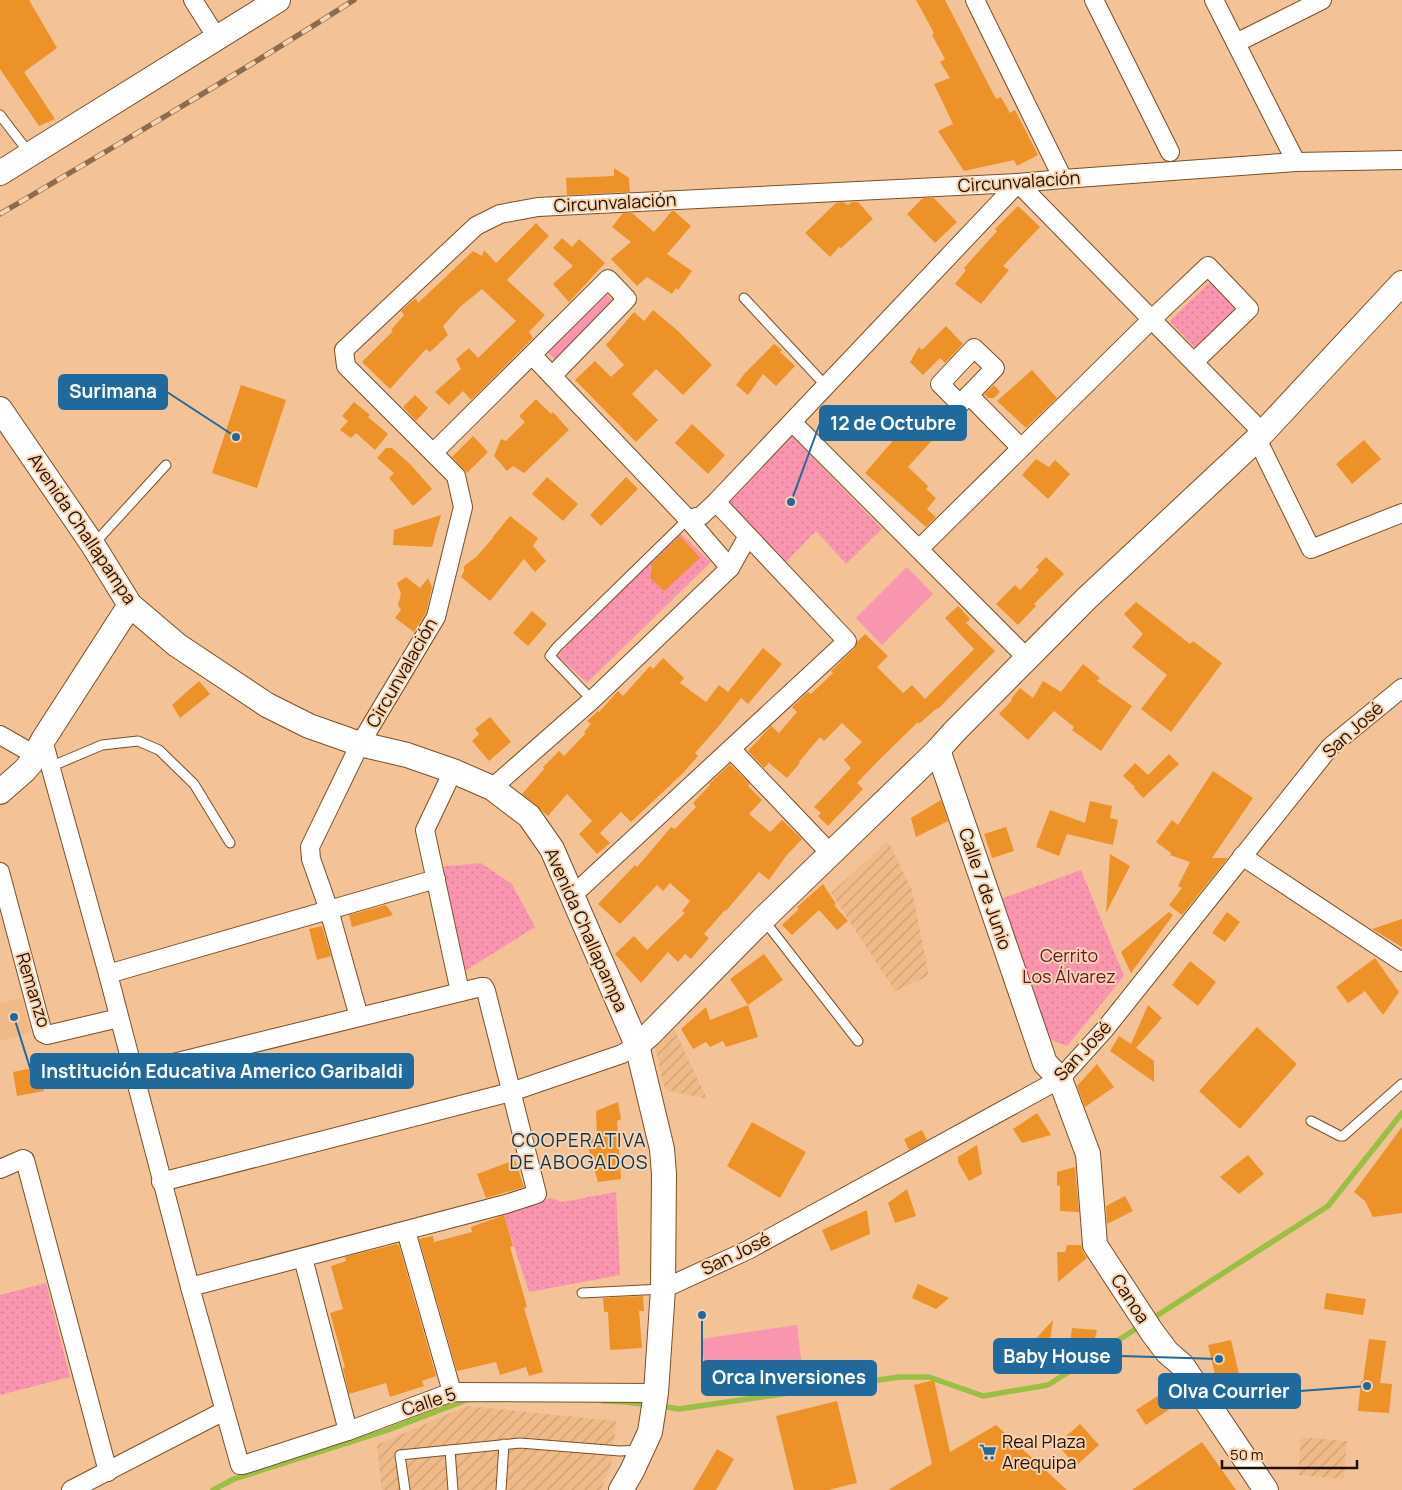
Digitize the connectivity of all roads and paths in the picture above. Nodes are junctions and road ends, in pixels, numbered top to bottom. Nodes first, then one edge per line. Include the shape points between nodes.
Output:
1 (193, 0) edge
2 (278, 0) edge
3 (975, 0) edge
4 (1094, 0) edge
5 (1214, 0) edge
6 (1322, 0) edge
7 (217, 38) junction
8 (1236, 43) junction
9 (0, 116) edge
10 (1170, 152) dead end
11 (30, 154) junction
12 (1402, 160) edge
13 (1296, 162) junction
14 (0, 173) edge
15 (1063, 179) junction
16 (1018, 183) junction
17 (1402, 284) edge
18 (744, 298) dead end
19 (1152, 320) junction
20 (532, 355) junction
21 (1194, 362) junction
22 (552, 376) junction
23 (827, 387) junction
24 (969, 395) dead end
25 (0, 409) edge
26 (793, 423) junction
27 (1259, 436) junction
28 (1021, 448) junction
29 (433, 453) junction
30 (166, 465) dead end
31 (716, 502) junction
32 (1402, 513) edge
33 (688, 519) junction
34 (748, 536) junction
35 (93, 545) junction
36 (919, 549) junction
37 (730, 568) junction
38 (130, 605) junction
39 (1027, 658) junction
40 (1402, 688) edge
41 (592, 700) junction
42 (0, 735) edge
43 (360, 744) junction
44 (731, 749) junction
45 (938, 750) junction
46 (43, 754) junction
47 (453, 771) junction
48 (492, 788) junction
49 (0, 792) edge
50 (230, 843) dead end
51 (831, 854) junction
52 (1242, 856) junction
53 (0, 872) edge
54 (436, 879) junction
55 (573, 895) junction
56 (329, 910) junction
57 (763, 919) junction
58 (1402, 962) edge
59 (108, 974) junction
60 (460, 992) junction
61 (359, 1017) junction
62 (119, 1018) junction
63 (858, 1041) dead end
64 (637, 1045) junction
65 (134, 1073) junction
66 (1060, 1079) junction
67 (1402, 1084) edge
68 (511, 1092) junction
69 (1311, 1120) dead end
70 (0, 1169) edge
71 (162, 1182) junction
72 (406, 1231) junction
73 (303, 1258) junction
74 (190, 1287) junction
75 (663, 1289) junction
76 (582, 1293) dead end
77 (452, 1392) junction
78 (656, 1396) junction
79 (224, 1411) junction
80 (348, 1431) junction
81 (646, 1441) junction
82 (504, 1444) junction
83 (450, 1450) junction
84 (108, 1472) junction
85 (71, 1490) edge
86 (405, 1490) edge
87 (453, 1490) edge
88 (502, 1490) edge
89 (621, 1490) edge
90 (1266, 1490) edge

1 - 7 street
2 - 7 street
3 - 15 street
4 - 10 street
5 - 8 street
6 - 8 street
7 - 11 street
8 - 13 street
9 - 11 lane
11 - 14 street
12 - 13 street, Circunvalación
13 - 15 street, Circunvalación
15 - 16 street, Circunvalación
16 - 19 street
16 - 23 street
16 - 29 street, Circunvalación via 538,207 500,214 476,226 344,350 346,366
17 - 27 street
18 - 23 lane
19 - 21 street
19 - 21 street via 1208,266 1249,309
19 - 28 street
20 - 22 street
20 - 22 street via 608,280 627,299
20 - 29 street
21 - 27 street
22 - 33 street
23 - 26 street
24 - 28 street
25 - 35 street, Avenida Challapampa
26 - 31 street
26 - 36 street
27 - 32 street via 1311,548
27 - 39 street
28 - 36 street
29 - 43 street, Circunvalación via 456,476 463,507 436,618
30 - 35 lane
31 - 33 street via 701,516
31 - 34 street
33 - 37 street
33 - 41 lane via 550,656
34 - 37 street
34 - 44 street via 848,641
35 - 38 street, Avenida Challapampa
36 - 39 street
37 - 41 street
38 - 43 street, Avenida Challapampa via 176,645 267,705 309,726
38 - 46 street
39 - 45 street
40 - 52 street, San José via 1330,747
41 - 48 street
42 - 46 street
43 - 47 street, Avenida Challapampa
43 - 56 street, Circunvalación via 310,848
44 - 51 street
44 - 55 street
45 - 51 street
45 - 66 street, Calle 7 de Junio via 1045,1063
46 - 49 street
46 - 50 lane via 138,741 159,750 194,784
46 - 59 street
47 - 48 street, Avenida Challapampa
47 - 54 street via 425,830
48 - 55 street, Avenida Challapampa via 529,816 552,850
51 - 57 street
52 - 58 street
52 - 66 street, San José via 1105,1029
53 - 62 street, Remanzo via 43,1033 47,1035
54 - 56 street
54 - 60 street
55 - 64 street, Avenida Challapampa
56 - 59 street
56 - 61 street, Circunvalación
57 - 63 lane
57 - 64 street
59 - 62 street
60 - 61 street
60 - 68 street via 482,986 485,989
61 - 65 street
62 - 65 street
64 - 68 street via 622,1054
64 - 75 street, Avenida Challapampa via 662,1149
65 - 71 street
66 - 75 street, San José via 748,1250
66 - 90 street, Canoa via 1088,1154 1095,1245 1152,1332 1182,1365
67 - 69 lane via 1343,1136
68 - 71 street
68 - 72 street via 537,1194
70 - 84 street via 25,1160
71 - 74 street
72 - 73 street
72 - 77 street
73 - 74 street
73 - 80 street
74 - 79 street
75 - 76 lane
75 - 78 street, Avenida Challapampa
77 - 78 street, Calle 5
77 - 80 street, Calle 5
78 - 81 street, Avenida Challapampa
79 - 80 street, Calle 5 via 241,1465
79 - 84 street
81 - 82 lane via 620,1450
81 - 89 street, Avenida Challapampa
82 - 83 lane
82 - 88 lane
83 - 86 lane via 400,1456
83 - 87 lane
84 - 85 street

